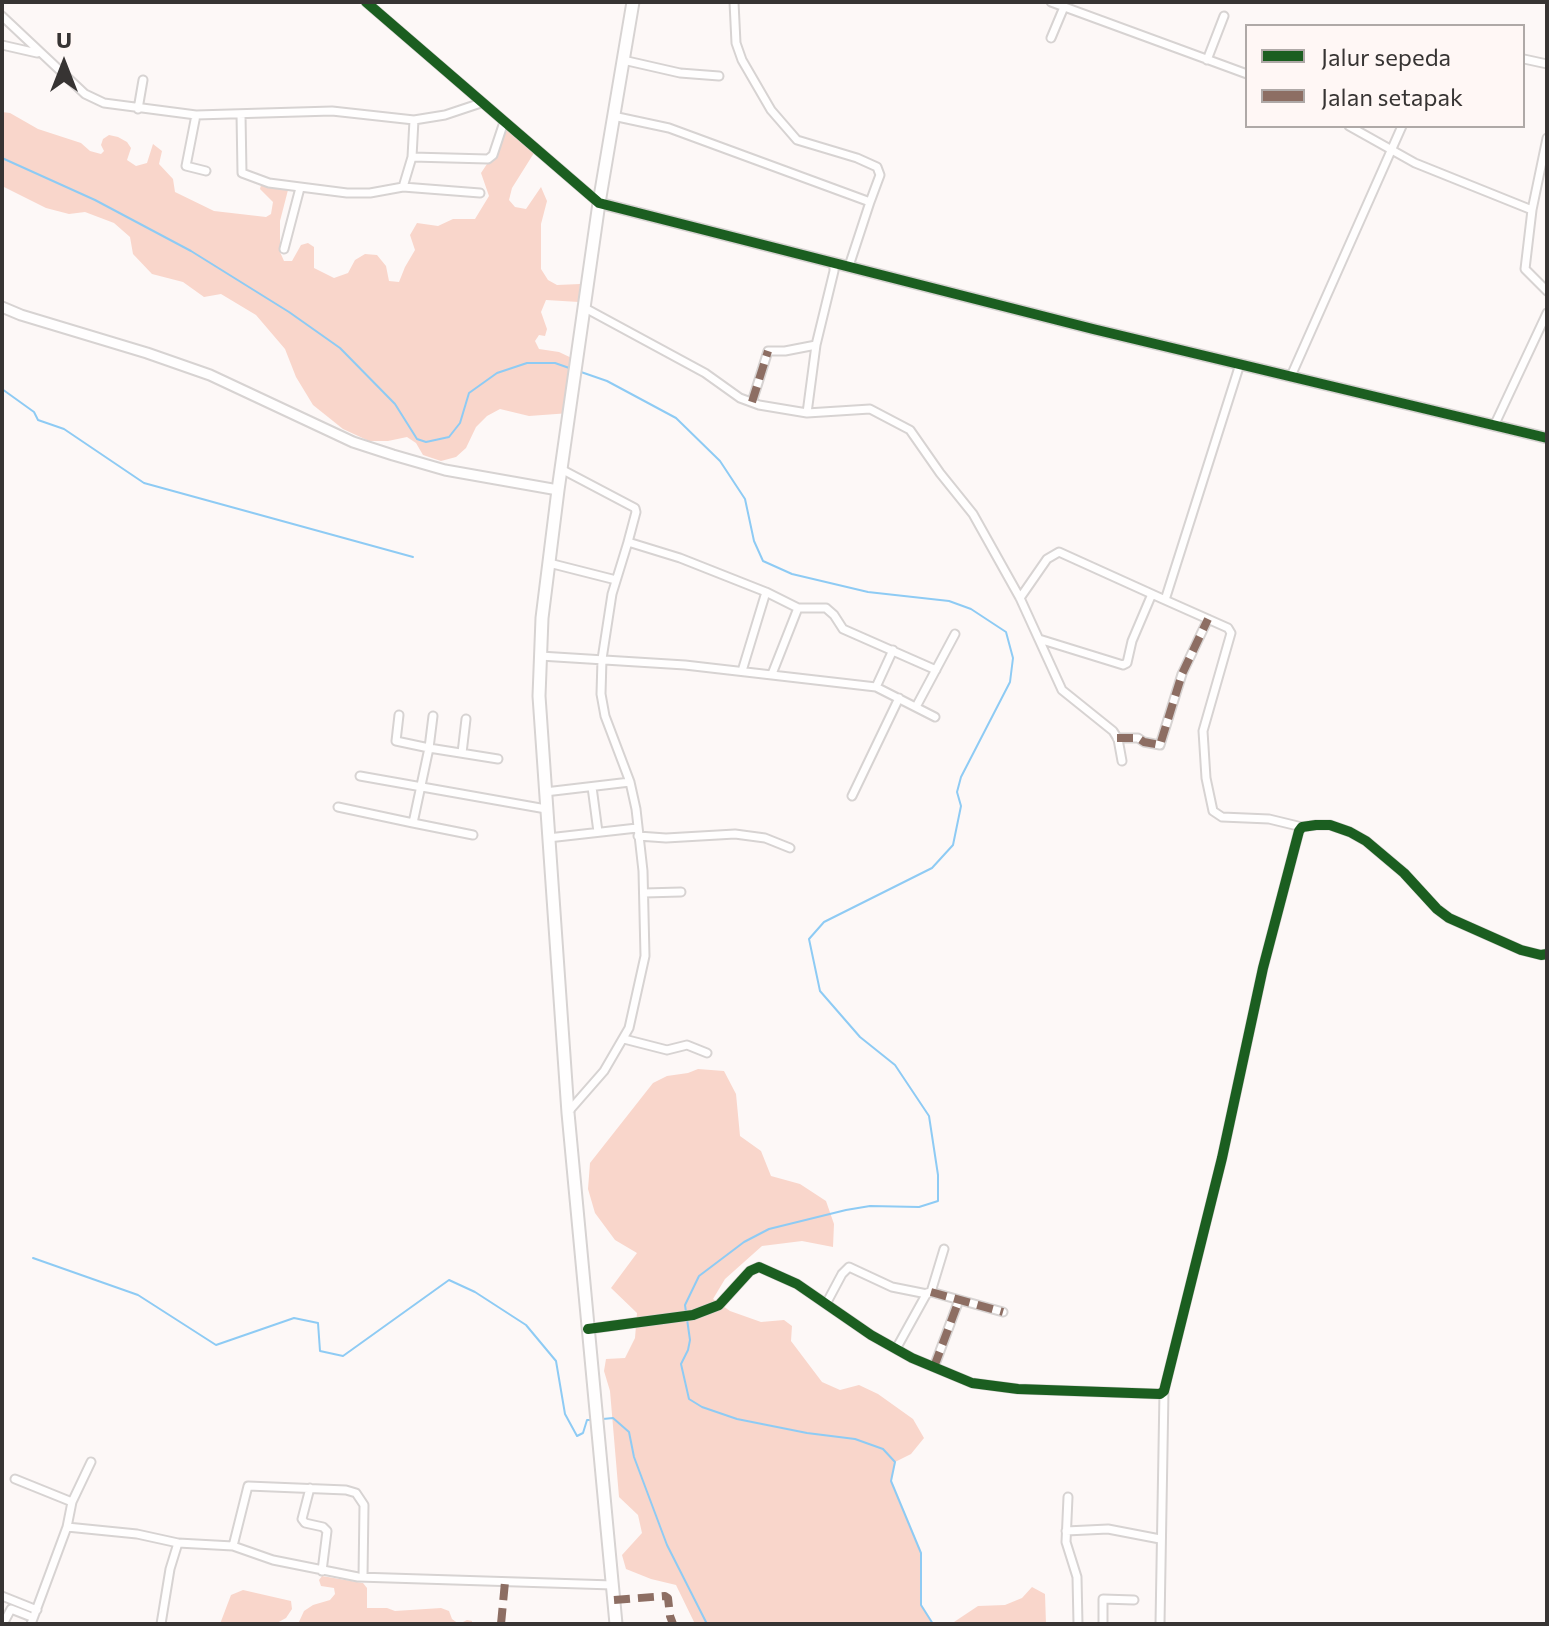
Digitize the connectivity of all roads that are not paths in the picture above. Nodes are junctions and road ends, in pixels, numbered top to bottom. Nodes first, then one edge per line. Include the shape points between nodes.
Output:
1 (366, 2) edge
2 (633, 2) edge
3 (734, 2) edge
4 (1051, 2) edge
5 (1064, 7) junction
6 (2, 16) edge
7 (1224, 16) dead end
8 (1051, 38) dead end
9 (2, 45) edge
10 (39, 54) junction
11 (1525, 59) edge
12 (623, 60) junction
13 (1207, 60) junction
14 (1547, 64) edge
15 (1245, 73) edge
16 (719, 76) dead end
17 (143, 80) dead end
18 (481, 103) junction
19 (138, 109) junction
20 (241, 114) junction
21 (196, 115) junction
22 (613, 116) junction
23 (414, 120) junction
24 (504, 122) junction
25 (1352, 128) edge
26 (1401, 128) edge
27 (1547, 138) edge
28 (1392, 152) junction
29 (412, 157) junction
30 (206, 171) dead end
31 (403, 187) junction
32 (300, 188) junction
33 (480, 193) dead end
34 (870, 202) junction
35 (599, 203) junction
36 (1532, 210) junction
37 (284, 249) dead end
38 (834, 262) junction
39 (849, 266) junction
40 (1547, 291) edge
41 (2, 307) edge
42 (585, 308) junction
43 (1547, 313) edge
44 (816, 345) junction
45 (1240, 364) junction
46 (1291, 376) junction
47 (752, 402) junction
48 (807, 413) junction
49 (1494, 426) junction
50 (1547, 438) edge
51 (561, 469) junction
52 (558, 490) junction
53 (628, 542) junction
54 (549, 563) junction
55 (616, 580) junction
56 (766, 592) junction
57 (1152, 594) junction
58 (1020, 598) junction
59 (1165, 600) junction
60 (798, 608) junction
61 (1208, 619) junction
62 (955, 634) dead end
63 (1039, 639) junction
64 (893, 650) junction
65 (540, 656) junction
66 (602, 659) junction
67 (936, 670) junction
68 (742, 671) junction
69 (772, 674) junction
70 (876, 687) junction
71 (899, 698) junction
72 (917, 705) junction
73 (399, 715) dead end
74 (433, 716) dead end
75 (935, 717) dead end
76 (466, 719) dead end
77 (1117, 738) junction
78 (429, 748) junction
79 (462, 753) junction
80 (498, 759) dead end
81 (1122, 761) dead end
82 (360, 776) dead end
83 (630, 782) junction
84 (592, 787) junction
85 (421, 788) junction
86 (545, 792) junction
87 (852, 796) dead end
88 (338, 807) dead end
89 (546, 809) junction
90 (413, 823) junction
91 (1302, 827) junction
92 (598, 832) junction
93 (638, 832) junction
94 (473, 835) dead end
95 (548, 838) junction
96 (790, 848) dead end
97 (681, 892) dead end
98 (644, 893) junction
99 (1547, 954) edge
100 (624, 1039) junction
101 (707, 1053) dead end
102 (568, 1113) junction
103 (944, 1249) dead end
104 (929, 1293) junction
105 (959, 1300) junction
106 (826, 1304) junction
107 (1003, 1312) dead end
108 (588, 1329) junction
109 (896, 1349) junction
110 (934, 1367) junction
111 (1164, 1391) junction
112 (91, 1462) dead end
113 (15, 1479) dead end
114 (310, 1488) junction
115 (1068, 1497) dead end
116 (72, 1502) junction
117 (67, 1527) junction
118 (1066, 1531) junction
119 (1160, 1539) junction
120 (178, 1543) junction
121 (233, 1546) junction
122 (322, 1571) junction
123 (363, 1577) junction
124 (613, 1585) junction
125 (2, 1596) edge
126 (1134, 1600) dead end
127 (37, 1610) junction
128 (30, 1620) edge
129 (3, 1624) edge
130 (161, 1624) edge
131 (616, 1624) edge
132 (1078, 1624) edge
133 (1103, 1624) edge
134 (1160, 1624) edge

1 - 18 street
2 - 12 main road
3 - 34 street via 736,43 771,110 797,140 877,167 880,175
4 - 5 street
5 - 8 street
5 - 13 street
6 - 10 street
7 - 13 street
9 - 10 street
10 - 19 street via 85,94
11 - 14 street
12 - 16 street
12 - 22 main road
13 - 15 street
17 - 19 street
18 - 23 street
18 - 24 street
19 - 21 street
20 - 21 street
20 - 23 street via 332,111
20 - 32 street via 242,173
21 - 30 street via 186,166
22 - 34 street via 669,128
22 - 35 main road
23 - 29 street
24 - 29 street via 488,159
24 - 35 street
25 - 28 street
26 - 28 street
27 - 36 street
28 - 36 street
28 - 46 street
29 - 31 street
31 - 32 street via 370,193
31 - 33 street
32 - 37 street
34 - 39 street
35 - 38 street
35 - 42 main road
36 - 40 street via 1525,269
38 - 39 street
38 - 44 street
39 - 45 street
41 - 52 street via 210,375 353,442 481,478
42 - 47 street
42 - 51 main road
43 - 49 street
44 - 47 street via 768,351
44 - 48 street
45 - 46 street
45 - 59 street
46 - 49 street
47 - 48 street
48 - 58 street via 870,409 910,430 973,514
49 - 50 street
51 - 52 main road
51 - 53 street via 635,508
52 - 54 main road
53 - 55 street
53 - 56 street
54 - 55 street
54 - 65 main road
55 - 66 street
56 - 60 street
56 - 68 street
57 - 58 street via 1059,552 1047,559
57 - 59 street
57 - 63 street via 1123,665
58 - 63 street
59 - 61 street
60 - 64 street via 826,608 843,629
60 - 69 street
61 - 77 street via 1182,674 1160,745
61 - 91 street via 1231,633 1203,731 1209,804 1222,817
62 - 67 street
63 - 77 street via 1062,690
64 - 67 street
64 - 70 street
65 - 66 street
65 - 86 main road
66 - 68 street
66 - 83 street via 605,716
67 - 72 street
68 - 69 street
69 - 70 street
70 - 71 street
71 - 72 street
71 - 87 street
72 - 75 street
73 - 78 street via 396,741
74 - 78 street
76 - 79 street
77 - 81 street
78 - 79 street
78 - 85 street
79 - 80 street
82 - 85 street
83 - 84 street
83 - 93 street
84 - 86 street
84 - 92 street
85 - 89 street
85 - 90 street
86 - 89 main road
88 - 90 street
89 - 95 main road
90 - 94 street
91 - 99 street via 1330,825 1350,832 1404,873 1449,918 1521,950
91 - 111 street via 1263,968
92 - 93 street
92 - 95 street
93 - 96 street via 666,838 735,834
93 - 98 street
95 - 102 main road
97 - 98 street
98 - 100 street via 645,956
100 - 101 street via 667,1050 687,1045
100 - 102 street
102 - 108 main road
103 - 104 street
104 - 105 street
104 - 106 street via 892,1287 849,1267
104 - 109 street
105 - 107 street
105 - 110 street
106 - 108 street via 797,1284 754,1268 719,1305 693,1315
106 - 109 street
108 - 124 main road
109 - 110 street
110 - 111 street via 997,1387 1150,1395
111 - 119 street
112 - 116 street
113 - 116 street
114 - 121 street via 248,1486
114 - 122 street via 302,1519 327,1531
114 - 123 street via 346,1490 361,1498
115 - 118 street
116 - 117 street
117 - 120 street
117 - 127 street
118 - 119 street via 1108,1529
118 - 132 street via 1077,1577
119 - 134 street
120 - 121 street
120 - 130 street
121 - 122 street
122 - 123 street
123 - 124 street
124 - 131 main road
125 - 127 street
126 - 133 street via 1103,1599
127 - 128 street
128 - 129 street via 9,1609

